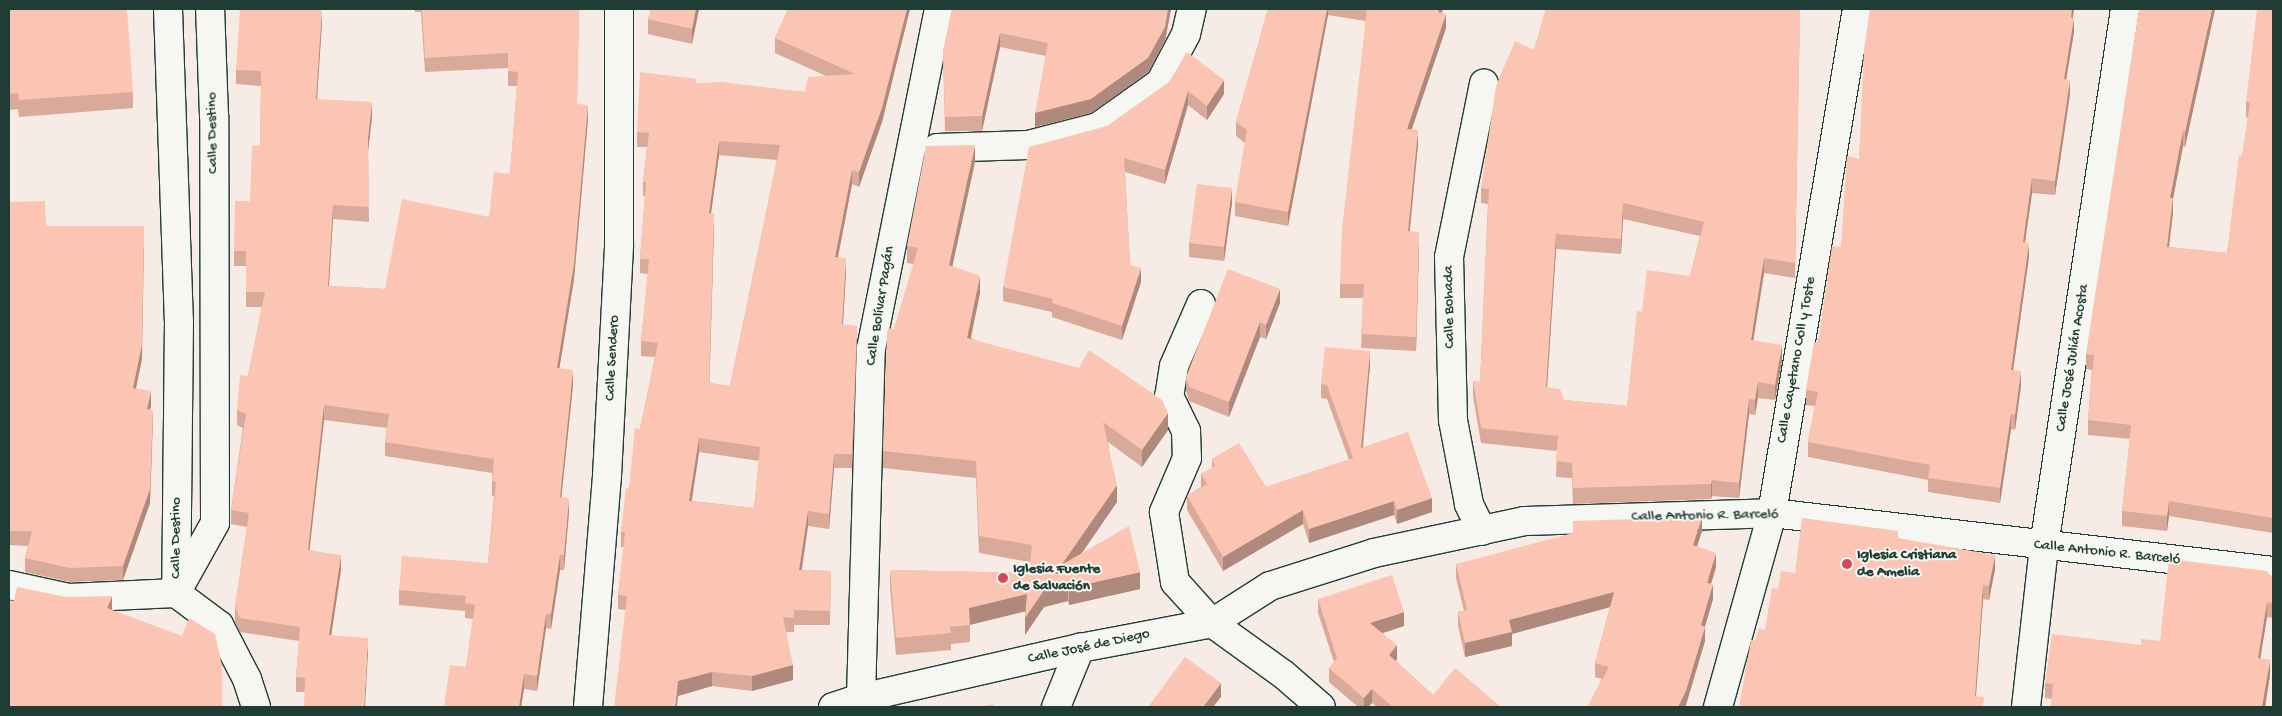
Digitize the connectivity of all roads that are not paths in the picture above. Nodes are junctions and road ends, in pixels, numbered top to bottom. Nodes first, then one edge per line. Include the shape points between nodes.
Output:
1 (168, 9) edge
2 (210, 9) edge
3 (619, 9) edge
4 (939, 9) edge
5 (1192, 9) edge
6 (1857, 9) edge
7 (2126, 9) edge
8 (1484, 83) dead end
9 (910, 148) junction
10 (1201, 304) dead end
11 (1772, 512) junction
12 (1482, 531) junction
13 (2044, 546) junction
14 (2273, 571) edge
15 (9, 585) edge
16 (176, 593) junction
17 (1212, 622) junction
18 (1080, 648) junction
19 (861, 698) junction
20 (256, 707) edge
21 (588, 707) edge
22 (833, 707) edge
23 (1056, 707) edge
24 (1321, 707) edge
25 (1718, 707) edge
26 (2026, 707) edge

1 - 16 street, Calle Destino via 178,321
2 - 16 street, Calle Destino via 214,116 215,523
3 - 21 street, Calle Sendero via 618,254 607,476
4 - 9 street, Calle Bolívar Pagán
5 - 9 street via 1186,34 1160,83 1098,127 1028,145
6 - 11 street, Calle Cayetano Coll y Toste
7 - 13 street, Calle José Julián Acosta
8 - 12 street, Calle Bohada via 1449,257 1453,420 1469,504
9 - 19 street, Calle Bolívar Pagán via 871,349
10 - 17 street via 1174,366 1168,396 1186,431 1187,458 1164,512 1175,582
11 - 12 street, Calle Antonio R. Barceló via 1524,521
11 - 13 street, Calle Antonio R. Barceló
11 - 25 street, Calle Cayetano Coll y Toste
12 - 17 street, Calle Antonio R. Barceló via 1374,553 1270,586
13 - 14 street, Calle Antonio R. Barceló
13 - 26 street, Calle José Julián Acosta
15 - 16 street via 69,598
16 - 20 street via 219,625 247,679
17 - 18 street, Calle José de Diego
17 - 24 street via 1283,674
18 - 19 street, Calle José de Diego
18 - 23 street
19 - 22 street, Calle José de Diego

